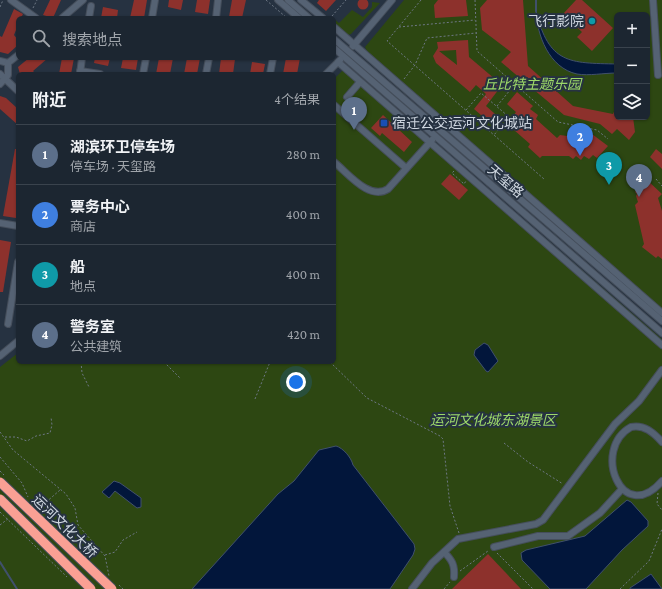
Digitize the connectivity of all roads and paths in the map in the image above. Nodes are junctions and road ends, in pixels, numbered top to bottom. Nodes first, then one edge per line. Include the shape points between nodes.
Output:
1 (3, 0) edge
2 (11, 0) edge
3 (37, 0) edge
4 (83, 0) edge
5 (155, 0) edge
6 (218, 0) edge
7 (266, 0) edge
8 (278, 0) edge
9 (288, 0) edge
10 (301, 0) edge
11 (346, 0) edge
12 (392, 0) edge
13 (421, 0) edge
14 (475, 0) edge
15 (653, 0) edge
16 (91, 6) dead end
17 (0, 7) edge
18 (68, 13) junction
19 (33, 16) edge
20 (64, 16) edge
21 (71, 16) edge
22 (89, 16) edge
23 (152, 16) edge
24 (216, 16) edge
25 (285, 16) edge
26 (297, 16) edge
27 (308, 16) edge
28 (321, 16) edge
29 (332, 16) dead end
30 (476, 20) junction
31 (399, 27) junction
32 (336, 30) edge
33 (477, 33) junction
34 (336, 41) edge
35 (354, 44) junction
36 (336, 50) edge
37 (349, 51) junction
38 (343, 56) junction
39 (16, 57) edge
40 (82, 60) edge
41 (146, 60) edge
42 (209, 60) edge
43 (273, 60) edge
44 (0, 61) edge
45 (338, 62) junction
46 (8, 63) junction
47 (415, 65) junction
48 (80, 72) edge
49 (143, 72) edge
50 (206, 72) edge
51 (270, 72) edge
52 (328, 72) edge
53 (0, 74) edge
54 (658, 76) dead end
55 (5, 79) junction
56 (360, 82) junction
57 (0, 84) edge
58 (515, 84) junction
59 (400, 85) junction
60 (16, 89) edge
61 (347, 97) dead end
62 (423, 105) junction
63 (496, 106) junction
64 (336, 107) edge
65 (466, 110) junction
66 (419, 111) junction
67 (414, 117) junction
68 (441, 130) junction
69 (493, 135) junction
70 (435, 136) junction
71 (608, 139) dead end
72 (429, 143) junction
73 (336, 164) edge
74 (457, 167) junction
75 (406, 168) junction
76 (469, 178) junction
77 (544, 179) dead end
78 (656, 179) dead end
79 (662, 186) edge
80 (513, 188) junction
81 (506, 197) junction
82 (500, 204) junction
83 (0, 223) edge
84 (16, 226) edge
85 (16, 274) edge
86 (662, 313) edge
87 (662, 321) edge
88 (8, 324) dead end
89 (662, 333) edge
90 (16, 342) edge
91 (16, 343) edge
92 (662, 345) edge
93 (0, 353) edge
94 (0, 356) edge
95 (81, 364) edge
96 (166, 364) edge
97 (269, 364) edge
98 (332, 364) edge
99 (662, 370) edge
100 (182, 379) dead end
101 (89, 387) dead end
102 (255, 399) dead end
103 (51, 417) dead end
104 (0, 432) edge
105 (4, 437) junction
106 (661, 438) edge
107 (504, 443) dead end
108 (0, 482) edge
109 (662, 482) edge
110 (567, 486) junction
111 (622, 489) junction
112 (61, 490) junction
113 (659, 490) dead end
114 (0, 499) edge
115 (32, 505) dead end
116 (662, 510) edge
117 (0, 512) edge
118 (530, 525) junction
119 (662, 529) edge
120 (137, 532) dead end
121 (534, 537) junction
122 (460, 539) junction
123 (494, 547) junction
124 (444, 552) junction
125 (105, 556) junction
126 (454, 577) junction
127 (70, 580) dead end
128 (111, 585) edge
129 (92, 589) edge
130 (412, 589) edge
131 (444, 589) edge
132 (533, 589) edge
133 (620, 589) edge

1 - 17 path
2 - 19 street
3 - 19 path
4 - 18 street
5 - 23 street
6 - 24 street
7 - 25 path
8 - 26 street
9 - 27 street
10 - 28 street
11 - 29 path
12 - 35 street
13 - 31 path
14 - 30 path
15 - 54 street
16 - 22 street
18 - 20 street
18 - 21 street
30 - 31 path
30 - 33 path
31 - 47 path via 387,41
32 - 35 street
33 - 47 path via 426,38
33 - 58 path via 477,51
34 - 37 street, 天玺路
35 - 37 street
35 - 59 street
36 - 38 street, 天玺路
37 - 38 street
37 - 66 street, 天玺路
38 - 45 street
38 - 67 street, 天玺路
39 - 46 street
40 - 48 street
41 - 49 street
42 - 50 street
43 - 51 street
44 - 46 street
45 - 52 street
45 - 56 street
46 - 55 street via 9,72
47 - 59 path
47 - 65 path
53 - 55 street
55 - 57 street
55 - 60 street
56 - 61 street
56 - 72 street
58 - 63 path
58 - 71 path via 558,122 597,130
59 - 62 street
62 - 66 street
62 - 80 street
63 - 65 path via 481,93
63 - 69 path via 509,117
64 - 75 street
65 - 69 path
66 - 67 street
66 - 68 street, 天玺路
67 - 70 street, 天玺路
68 - 70 street
68 - 80 street, 天玺路
69 - 77 path
70 - 72 street
70 - 81 street, 天玺路
72 - 74 street
72 - 75 street
73 - 75 street via 366,190 378,193 388,189
74 - 76 street
74 - 76 path via 452,173 464,184
76 - 82 street
78 - 79 path
80 - 81 street
80 - 86 street
80 - 87 street, 天玺路
81 - 82 street
81 - 89 street, 天玺路
82 - 92 street
83 - 84 street
85 - 88 street
90 - 93 street
91 - 94 street
95 - 101 path via 82,374
96 - 100 path
97 - 102 path
98 - 122 path via 367,398 440,436 443,440 450,506
99 - 110 street via 639,401 615,424
103 - 105 path via 50,433 27,441 16,437
104 - 105 path
105 - 112 path via 13,450
106 - 111 street via 635,426 628,429 619,440 612,452 612,461
107 - 110 path via 528,462
108 - 128 highway, 运河文化大桥, bridge
109 - 111 street via 653,492 642,496 630,494
110 - 118 street via 543,520
111 - 121 street via 600,513 574,533 562,537
112 - 115 path via 41,506
112 - 125 path via 72,502 78,525
113 - 116 path via 657,504
114 - 129 highway, 运河文化大桥, bridge
117 - 127 path, bridge
118 - 121 street
118 - 122 street
119 - 133 path via 649,561
120 - 125 path via 123,540 115,552
121 - 123 street
122 - 124 street
123 - 126 path
123 - 132 path via 498,555
124 - 126 street via 452,561
124 - 130 street
125 - 128 path
126 - 131 path

